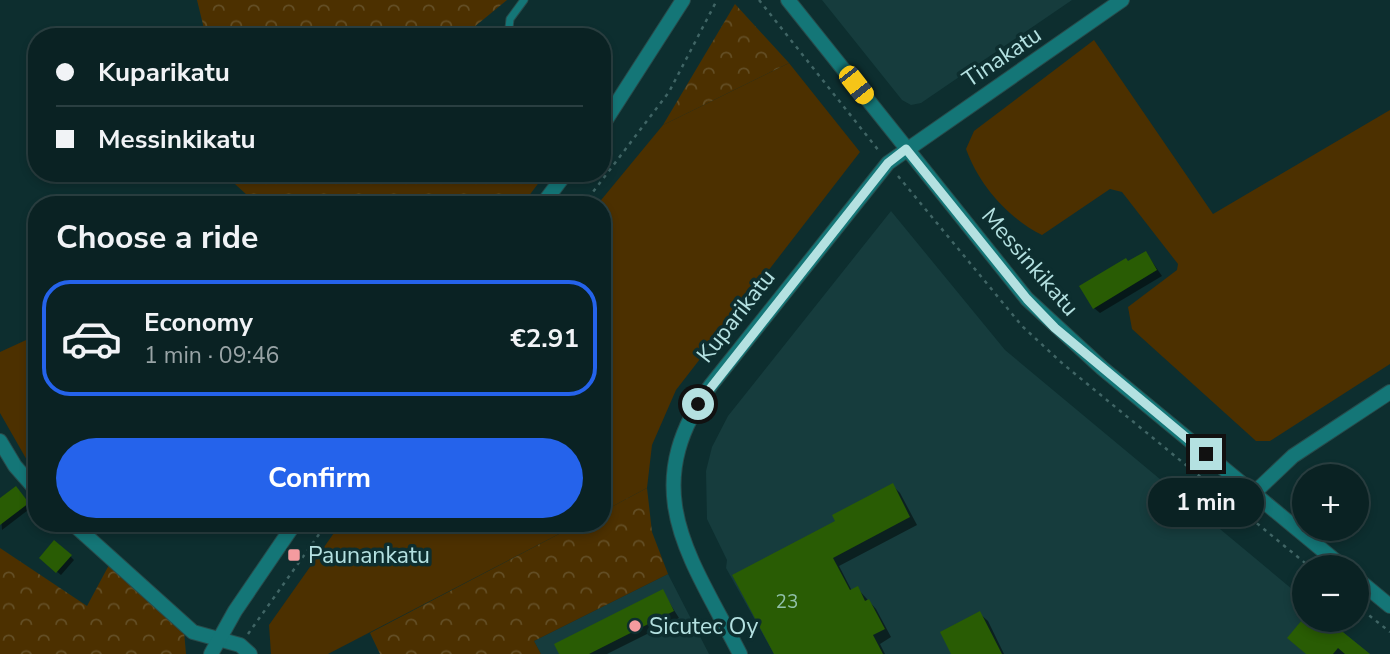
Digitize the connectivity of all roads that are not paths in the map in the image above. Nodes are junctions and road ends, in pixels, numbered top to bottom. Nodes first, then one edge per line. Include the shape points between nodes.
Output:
1 (524, 0) edge
2 (683, 0) edge
3 (789, 0) edge
4 (1122, 0) edge
5 (509, 28) edge
6 (611, 111) edge
7 (906, 149) junction
8 (1390, 392) edge
9 (0, 441) edge
10 (28, 481) edge
11 (1254, 492) junction
12 (82, 532) edge
13 (289, 532) edge
14 (1329, 555) edge
15 (1369, 589) edge
16 (1390, 606) edge
17 (218, 640) junction
18 (245, 650) edge
19 (211, 654) edge
20 (740, 654) edge

1 - 5 lane
2 - 6 street
3 - 7 street, Messinkikatu
4 - 7 street, Tinakatu
7 - 11 street, Messinkikatu via 1055,328
7 - 20 street, Kuparikatu via 888,163 802,270 685,424 674,470 681,539
8 - 11 street via 1293,456
9 - 10 street
11 - 14 street, Messinkikatu
12 - 17 street via 193,632
13 - 17 street
15 - 16 street
17 - 18 street
17 - 19 street

